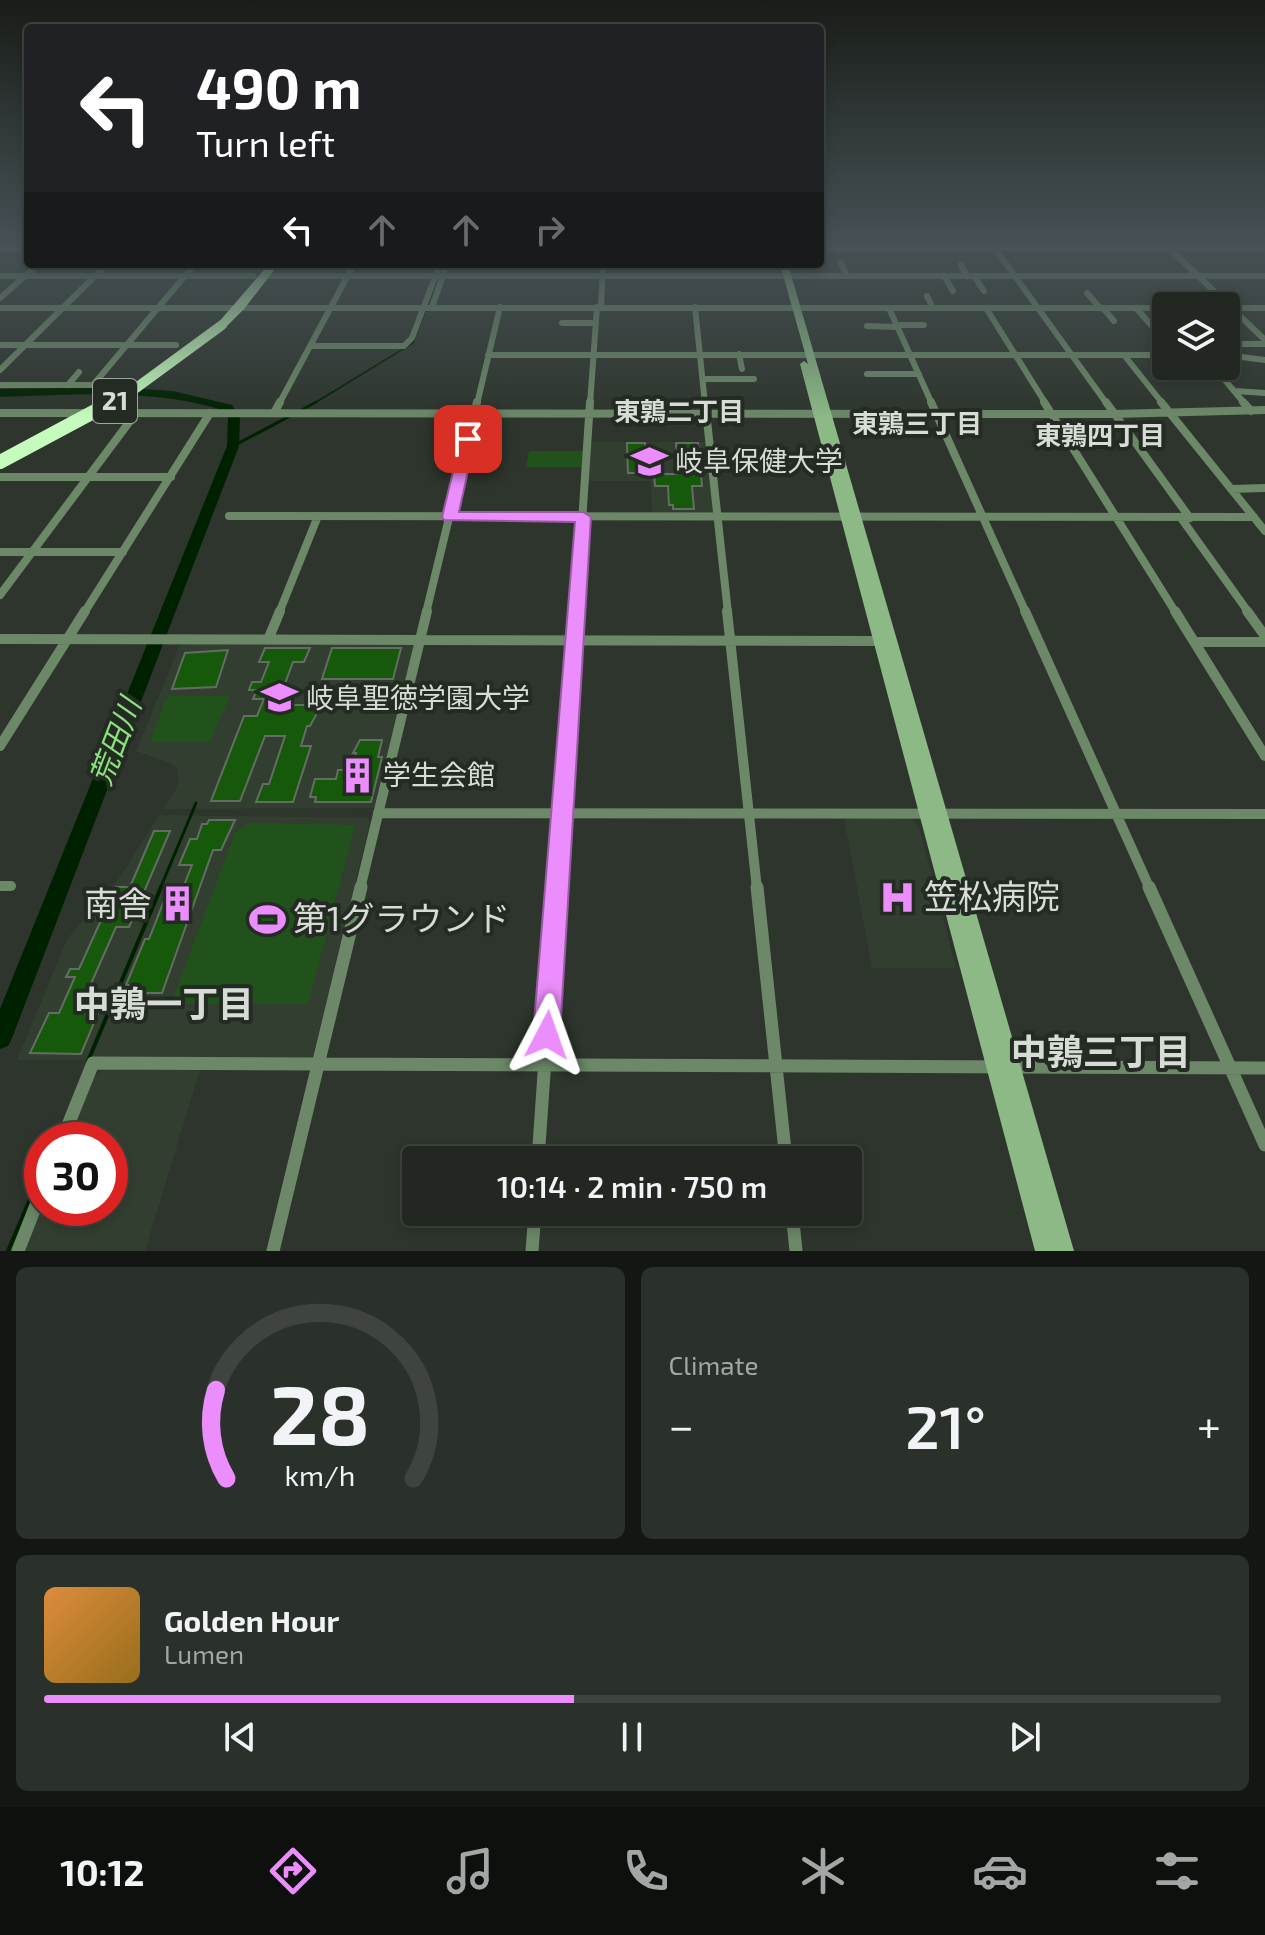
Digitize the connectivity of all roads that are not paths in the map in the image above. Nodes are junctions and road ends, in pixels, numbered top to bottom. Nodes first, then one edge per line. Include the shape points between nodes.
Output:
1 (69, 302) edge
2 (162, 302) edge
3 (239, 302) edge
4 (334, 302) edge
5 (430, 302) edge
6 (599, 302) edge
7 (792, 302) edge
8 (930, 302) edge
9 (1035, 302) edge
10 (1096, 302) edge
11 (64, 307) junction
12 (158, 307) junction
13 (235, 307) junction
14 (331, 307) junction
15 (428, 307) junction
16 (500, 307) junction
17 (599, 307) junction
18 (695, 307) junction
19 (793, 307) junction
20 (1038, 307) junction
21 (0, 308) edge
22 (889, 308) junction
23 (924, 308) junction
24 (933, 308) junction
25 (986, 308) junction
26 (1102, 308) junction
27 (1136, 308) junction
28 (1152, 308) edge
29 (1240, 308) edge
30 (1265, 308) edge
31 (1240, 318) edge
32 (1114, 321) dead end
33 (596, 323) junction
34 (216, 324) junction
35 (562, 325) dead end
36 (867, 326) dead end
37 (898, 326) junction
38 (1152, 326) edge
39 (1265, 342) edge
40 (1240, 343) edge
41 (0, 345) edge
42 (24, 345) junction
43 (126, 345) junction
44 (176, 345) dead end
45 (310, 346) junction
46 (595, 354) junction
47 (701, 354) junction
48 (739, 354) junction
49 (806, 354) junction
50 (911, 354) junction
51 (488, 355) junction
52 (1015, 355) junction
53 (1073, 355) junction
54 (1124, 355) junction
55 (1152, 355) edge
56 (1240, 357) edge
57 (1265, 360) edge
58 (742, 369) dead end
59 (0, 370) edge
60 (79, 372) dead end
61 (867, 374) dead end
62 (919, 374) junction
63 (704, 379) junction
64 (754, 379) dead end
65 (1225, 380) edge
66 (0, 385) edge
67 (68, 385) junction
68 (1235, 391) junction
69 (1265, 393) edge
70 (1251, 411) junction
71 (1264, 411) edge
72 (0, 413) edge
73 (136, 413) junction
74 (214, 413) junction
75 (274, 413) junction
76 (474, 413) junction
77 (590, 413) junction
78 (708, 413) junction
79 (822, 413) junction
80 (936, 413) junction
81 (1052, 413) junction
82 (1170, 413) junction
83 (1114, 414) junction
84 (0, 453) edge
85 (0, 462) edge
86 (0, 477) edge
87 (87, 477) junction
88 (171, 477) junction
89 (1265, 488) edge
90 (1231, 489) junction
91 (229, 516) dead end
92 (318, 516) junction
93 (450, 517) junction
94 (583, 517) junction
95 (718, 517) junction
96 (851, 517) junction
97 (983, 517) junction
98 (1117, 517) junction
99 (1254, 517) junction
100 (1186, 518) junction
101 (1265, 531) edge
102 (0, 552) edge
103 (32, 552) junction
104 (123, 552) junction
105 (0, 595) edge
106 (0, 639) edge
107 (67, 639) junction
108 (1265, 639) edge
109 (268, 640) junction
110 (575, 640) junction
111 (731, 640) junction
112 (420, 641) junction
113 (880, 641) junction
114 (1195, 642) junction
115 (0, 746) edge
116 (1265, 756) edge
117 (378, 813) junction
118 (934, 813) junction
119 (562, 814) junction
120 (750, 814) junction
121 (1265, 814) edge
122 (1117, 815) junction
123 (318, 1063) junction
124 (776, 1065) junction
125 (995, 1066) junction
126 (1012, 1066) junction
127 (544, 1067) junction
128 (1231, 1068) junction
129 (1265, 1068) edge
130 (69, 1122) edge
131 (1265, 1145) edge
132 (539, 1146) edge
133 (785, 1146) edge
134 (28, 1226) edge
135 (534, 1226) edge
136 (793, 1226) edge
137 (18, 1251) edge
138 (273, 1251) edge
139 (532, 1251) edge
140 (796, 1251) edge
141 (1045, 1251) edge
142 (1064, 1251) edge

1 - 11 street
2 - 12 street
3 - 13 highway, 21
4 - 14 street
5 - 15 street
6 - 17 street
7 - 19 street
8 - 24 street
9 - 20 street
10 - 26 street
11 - 12 street
11 - 21 street
11 - 42 street
12 - 13 street
12 - 43 street
13 - 14 street
13 - 34 highway, 21
14 - 15 street
14 - 45 street
15 - 16 street
15 - 45 street via 404,346
16 - 17 street
16 - 51 street
17 - 18 street
17 - 33 street
18 - 19 street
18 - 47 street
19 - 22 street
19 - 49 street
20 - 25 street
20 - 26 street
20 - 53 street
22 - 23 street
22 - 37 street
23 - 24 street
23 - 37 street via 925,323
24 - 25 street
25 - 52 street
26 - 27 street
26 - 32 street
27 - 28 street
27 - 38 street
29 - 30 street
31 - 39 street
33 - 35 street
33 - 46 street
34 - 84 highway, 21 via 134,381
34 - 85 highway, 21, bridge via 132,391
36 - 37 street
37 - 50 street
39 - 40 street
41 - 42 street
42 - 43 street
42 - 59 street
43 - 44 street
43 - 67 street via 93,385
45 - 75 street
46 - 47 street
46 - 51 street
46 - 77 street
47 - 48 street
47 - 63 street
48 - 49 street
48 - 58 street
49 - 50 street
49 - 79 street
50 - 52 street
50 - 62 street
51 - 76 street
52 - 53 street
52 - 81 street
53 - 54 street
53 - 83 street
54 - 55 street
54 - 82 street
56 - 57 street
60 - 67 street
61 - 62 street
62 - 80 street
63 - 64 street
63 - 78 street
65 - 68 street
66 - 67 street
68 - 69 street
68 - 70 street
70 - 71 street
70 - 82 street
72 - 73 street
73 - 74 street
73 - 87 street
74 - 75 street
74 - 88 street
75 - 76 street
76 - 77 street
76 - 93 street
77 - 78 street
77 - 94 street
78 - 79 street
78 - 95 street
79 - 80 street
79 - 96 street
80 - 81 street
80 - 97 street
81 - 83 street
81 - 98 street
82 - 83 street
82 - 90 street
83 - 100 street
86 - 87 street
87 - 88 street
87 - 103 street
88 - 104 street
89 - 90 street
90 - 99 street
91 - 92 street
92 - 93 street
92 - 109 street
93 - 94 street
93 - 112 street
94 - 95 street
94 - 110 street
95 - 96 street
95 - 111 street
96 - 97 street
96 - 113 street
96 - 118 street
97 - 98 street
97 - 122 street
98 - 100 street
98 - 114 street
99 - 100 street
99 - 101 street
100 - 108 street
102 - 103 street
103 - 104 street
103 - 105 street
104 - 107 street
106 - 107 street
107 - 109 street
107 - 115 street
108 - 114 street
109 - 112 street
110 - 111 street
110 - 112 street
110 - 119 street
111 - 113 street
111 - 120 street
112 - 117 street
113 - 118 street
114 - 116 street
117 - 119 street
117 - 123 street
118 - 120 street
118 - 122 street
118 - 125 street
118 - 126 street
119 - 120 street
119 - 127 street
120 - 124 street
121 - 122 street
122 - 128 street
123 - 127 street
123 - 130 street via 93,1063
123 - 138 street
124 - 125 street
124 - 127 street
124 - 133 street
125 - 126 street
125 - 141 street
126 - 128 street
126 - 142 street
127 - 132 street
128 - 129 street
128 - 131 street
134 - 137 street
135 - 139 street
136 - 140 street

